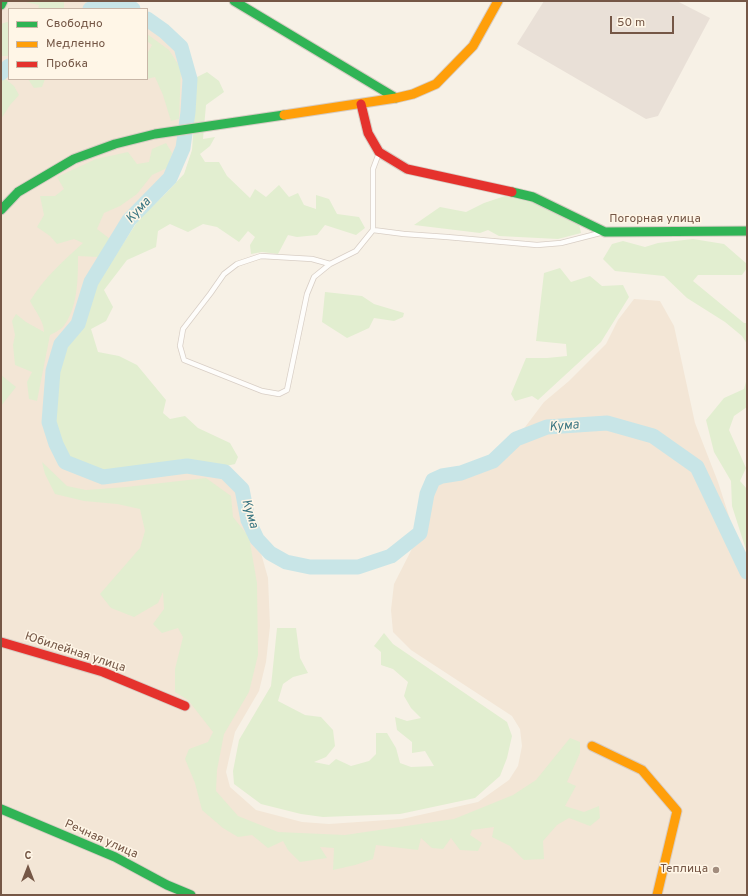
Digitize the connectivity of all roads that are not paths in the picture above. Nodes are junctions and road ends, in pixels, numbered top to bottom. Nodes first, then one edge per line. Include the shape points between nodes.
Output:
1 (3, 1) edge
2 (234, 1) edge
3 (498, 1) edge
4 (1, 5) edge
5 (396, 98) junction
6 (361, 104) junction
7 (380, 152) junction
8 (1, 210) edge
9 (374, 230) junction
10 (747, 231) edge
11 (605, 232) junction
12 (330, 264) junction
13 (1, 642) edge
14 (185, 706) dead end
15 (592, 746) dead end
16 (1, 808) edge
17 (191, 895) edge
18 (657, 895) edge

1 - 4 street
2 - 5 street
3 - 5 street via 473,46 436,84
5 - 6 street
6 - 7 street via 368,133
6 - 8 street via 155,134 115,144 74,159 18,192
7 - 9 lane via 373,169
7 - 11 street, Погорная улица via 407,169 534,197
9 - 11 lane via 537,245 561,243
9 - 12 lane via 356,251
10 - 11 street, Погорная улица
12 - 12 lane via 314,277 307,294 287,390 279,394 262,391 184,360 180,346 183,329 224,274 237,264 261,256 312,259
13 - 14 street, Юбилейная улица via 103,672
15 - 18 street via 642,770 677,811
16 - 17 street, Речная улица via 115,857

